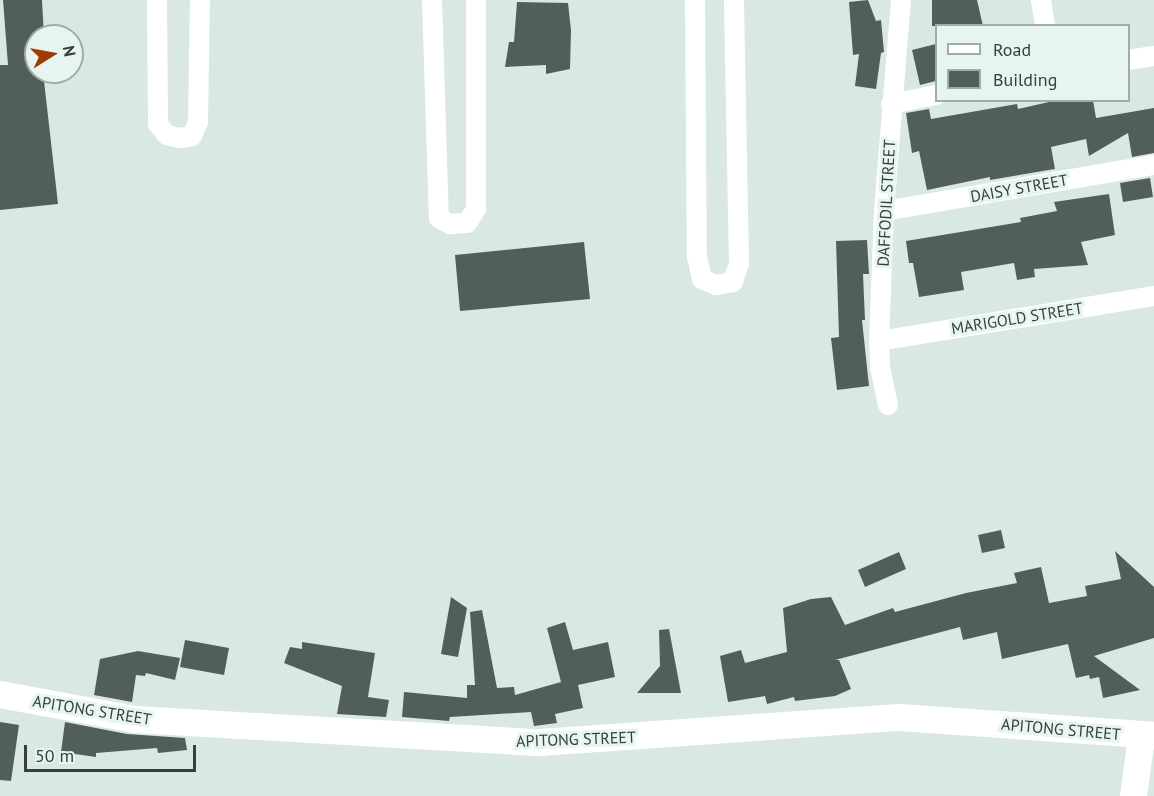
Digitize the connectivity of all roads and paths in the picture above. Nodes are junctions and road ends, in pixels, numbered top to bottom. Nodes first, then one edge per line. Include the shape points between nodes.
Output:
1 (157, 0) edge
2 (200, 0) edge
3 (432, 0) edge
4 (476, 0) edge
5 (695, 0) edge
6 (734, 0) edge
7 (901, 0) edge
8 (1041, 0) edge
9 (1045, 24) edge
10 (1154, 56) edge
11 (1130, 60) edge
12 (935, 96) edge
13 (891, 104) junction
14 (1154, 165) edge
15 (884, 211) junction
16 (1154, 296) edge
17 (879, 341) junction
18 (888, 405) dead end
19 (0, 694) edge
20 (1148, 736) edge
21 (1133, 796) edge

1 - 2 street via 158,124 166,135 180,138 192,136 198,122
3 - 4 street via 439,218 450,224 467,223 476,209
5 - 6 street via 697,256 702,279 716,285 733,282 739,264
7 - 13 street, DAFFODIL STREET
8 - 9 street
10 - 11 street
12 - 13 street
13 - 15 street, DAFFODIL STREET
14 - 15 street, DAISY STREET
15 - 17 street, DAFFODIL STREET
16 - 17 street, MARIGOLD STREET
17 - 18 street, DAFFODIL STREET
19 - 20 street, APITONG STREET via 135,719 540,742 899,717
20 - 21 street

